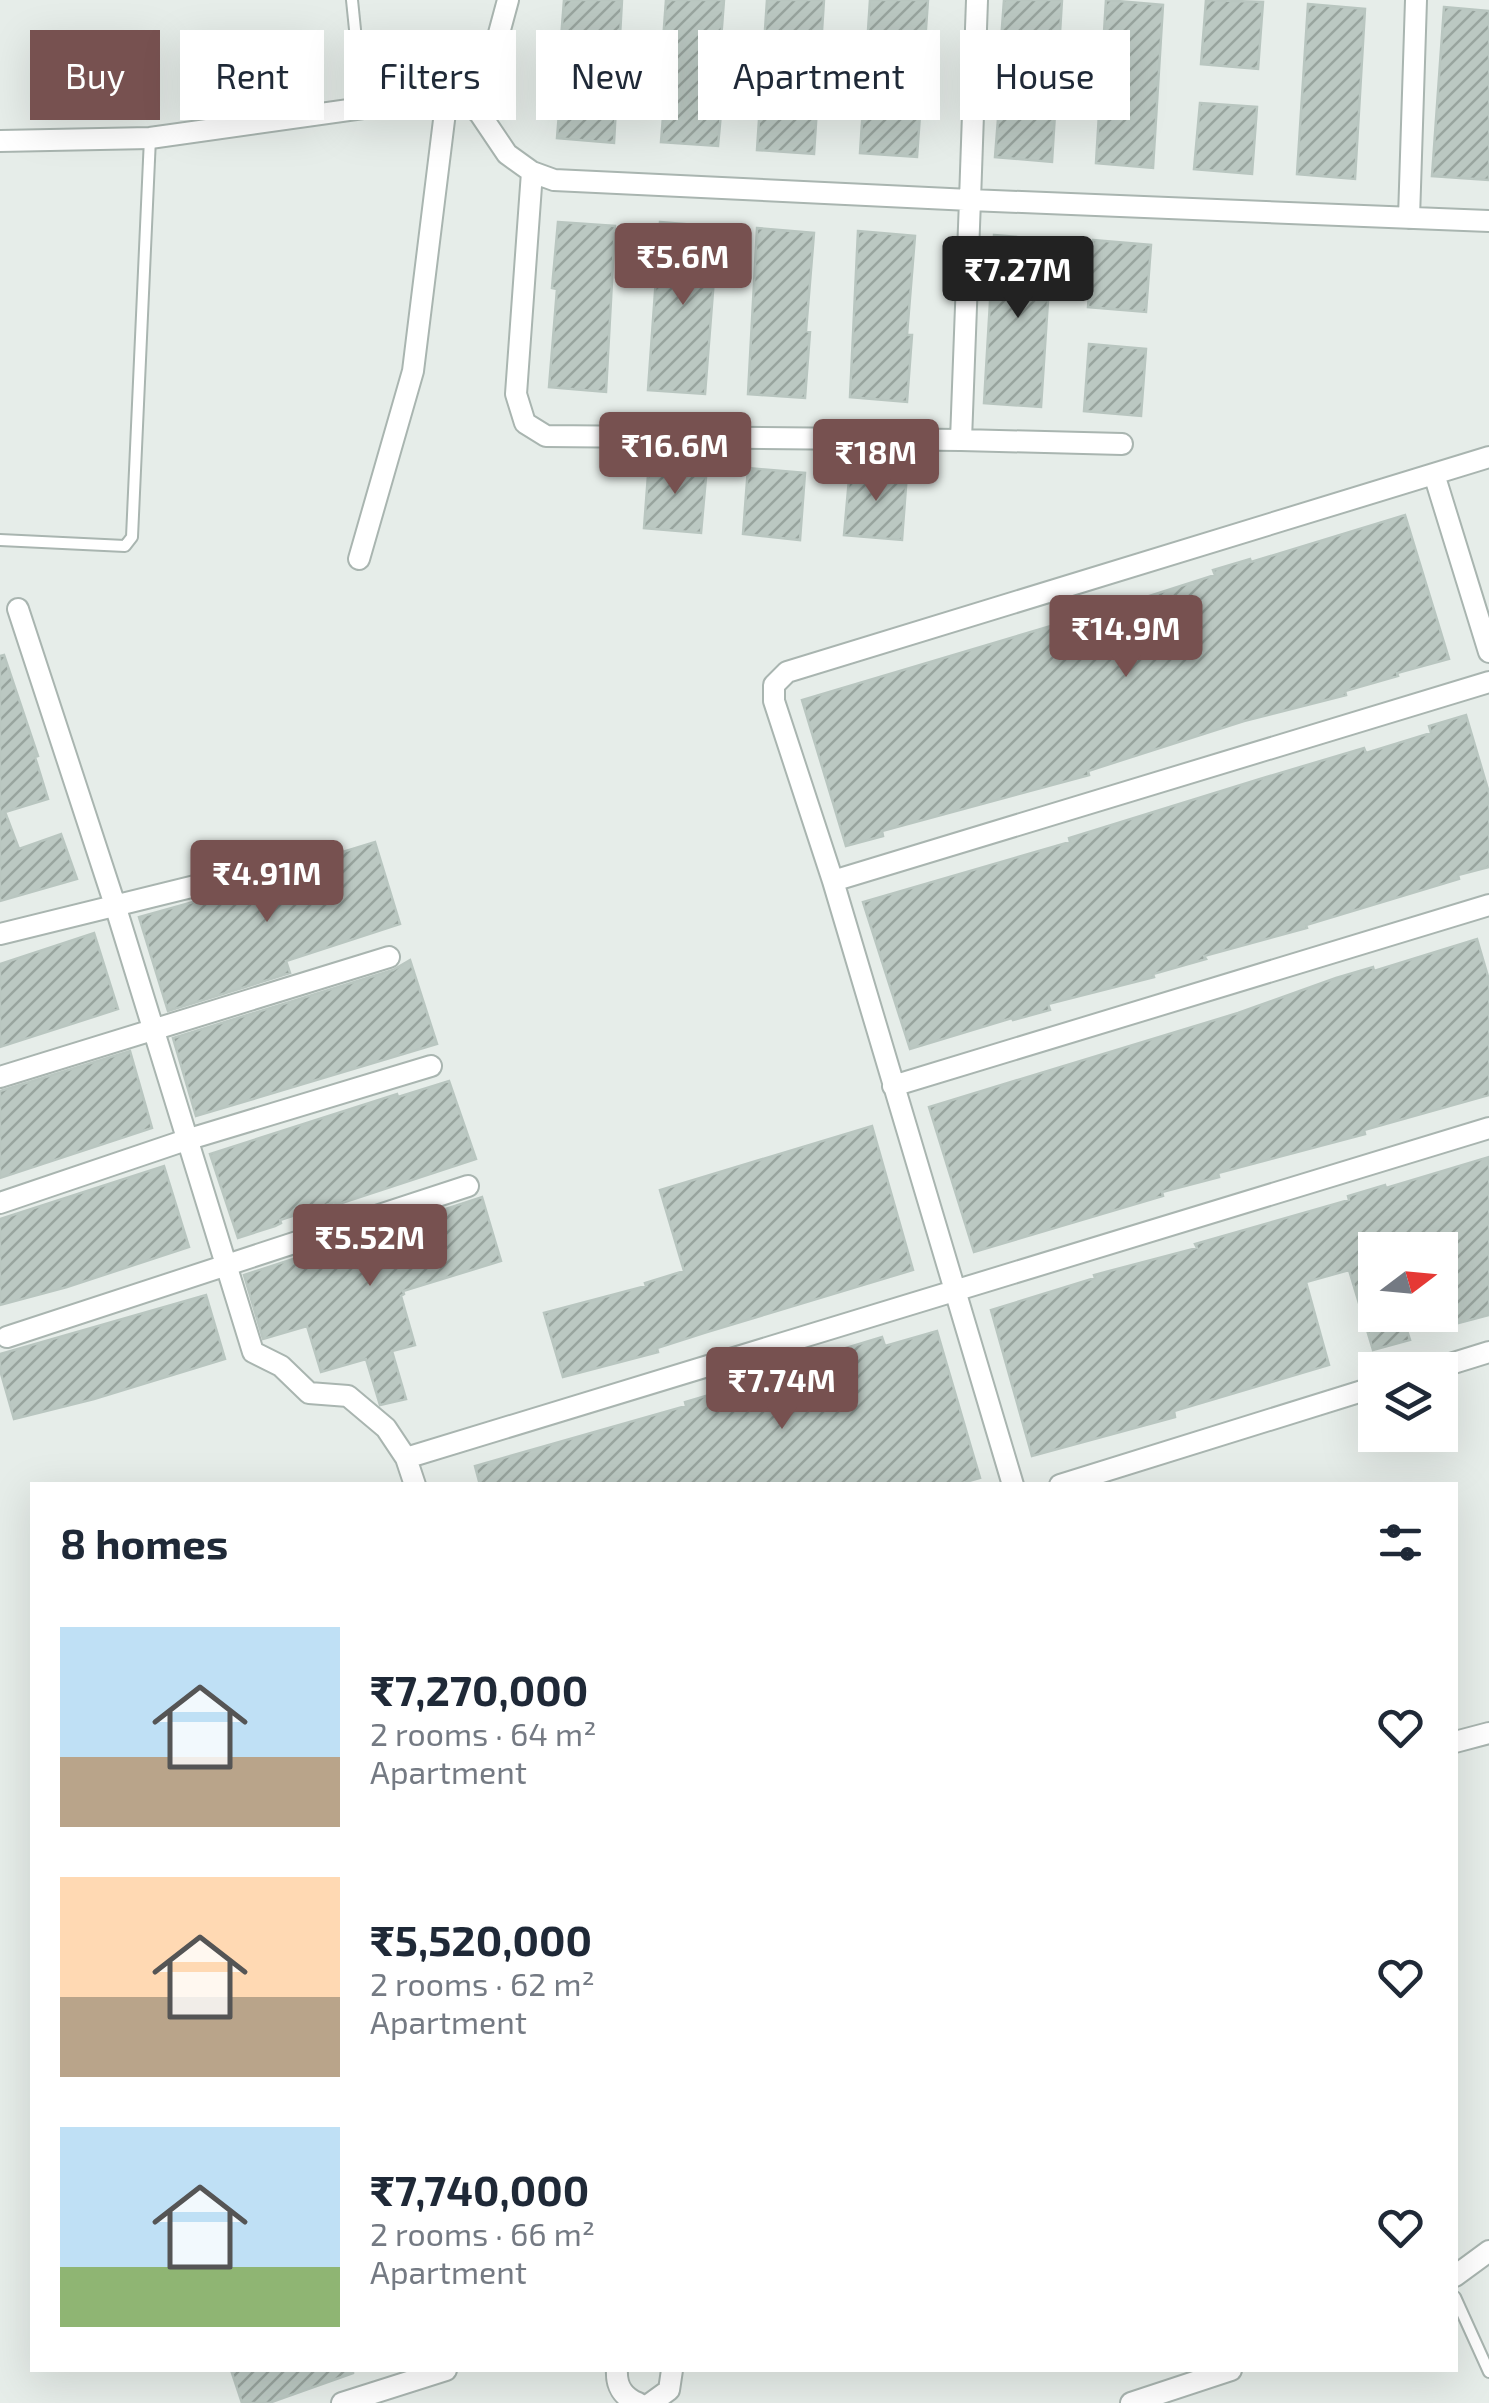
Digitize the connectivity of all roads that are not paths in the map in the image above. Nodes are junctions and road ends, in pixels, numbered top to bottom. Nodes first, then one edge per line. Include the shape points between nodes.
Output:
1 (352, 0) edge
2 (508, 0) edge
3 (977, 0) edge
4 (1416, 0) edge
5 (355, 30) edge
6 (500, 30) edge
7 (344, 111) edge
8 (444, 120) edge
9 (485, 120) edge
10 (150, 138) junction
11 (0, 141) edge
12 (532, 172) junction
13 (970, 200) junction
14 (1408, 218) junction
15 (1489, 221) edge
16 (961, 440) junction
17 (1122, 444) dead end
18 (1489, 456) edge
19 (1434, 474) junction
20 (0, 540) edge
21 (359, 559) dead end
22 (18, 609) dead end
23 (1489, 652) edge
24 (1489, 682) edge
25 (244, 874) dead end
26 (833, 882) junction
27 (1489, 905) edge
28 (115, 906) junction
29 (0, 934) edge
30 (389, 957) dead end
31 (153, 1031) junction
32 (431, 1066) dead end
33 (0, 1078) edge
34 (893, 1086) junction
35 (1489, 1128) edge
36 (186, 1140) junction
37 (468, 1186) dead end
38 (0, 1203) edge
39 (224, 1264) junction
40 (954, 1292) junction
41 (6, 1337) dead end
42 (1489, 1352) edge
43 (1458, 1362) edge
44 (1358, 1392) edge
45 (406, 1458) junction
46 (414, 1482) edge
47 (1012, 1482) edge
48 (1070, 1482) edge
49 (1489, 1733) edge
50 (1458, 1741) edge
51 (1489, 2250) edge
52 (1458, 2274) edge
53 (1458, 2304) edge
54 (440, 2372) edge
55 (617, 2372) edge
56 (672, 2372) edge
57 (1225, 2372) edge
58 (1489, 2372) edge
59 (342, 2403) edge
60 (638, 2403) edge
61 (654, 2403) edge
62 (1131, 2403) edge

1 - 5 lane
2 - 6 street
3 - 13 street
4 - 14 street
7 - 10 street
8 - 21 street via 413,370
9 - 12 street via 507,154
10 - 11 street
10 - 20 lane via 132,537 125,546
12 - 13 street via 554,180
12 - 16 street via 516,394 525,423 546,436
13 - 14 street
13 - 16 street
14 - 15 street
16 - 17 street
18 - 19 street
19 - 23 street
19 - 26 street via 787,672 774,686 774,700
22 - 28 street
24 - 26 street
25 - 28 street
26 - 34 street
27 - 34 street
28 - 29 street
28 - 31 street
30 - 31 street
31 - 33 street
31 - 36 street
32 - 36 street
34 - 40 street
35 - 40 street
36 - 38 street
36 - 39 street
37 - 39 street
39 - 41 street
39 - 45 street via 254,1352 309,1393 348,1396 386,1428
40 - 45 street
40 - 47 street
42 - 43 street
44 - 48 street
45 - 46 street
49 - 50 street
51 - 52 street
53 - 58 lane
54 - 59 street
55 - 60 street via 623,2394
56 - 61 street via 669,2390
57 - 62 street

